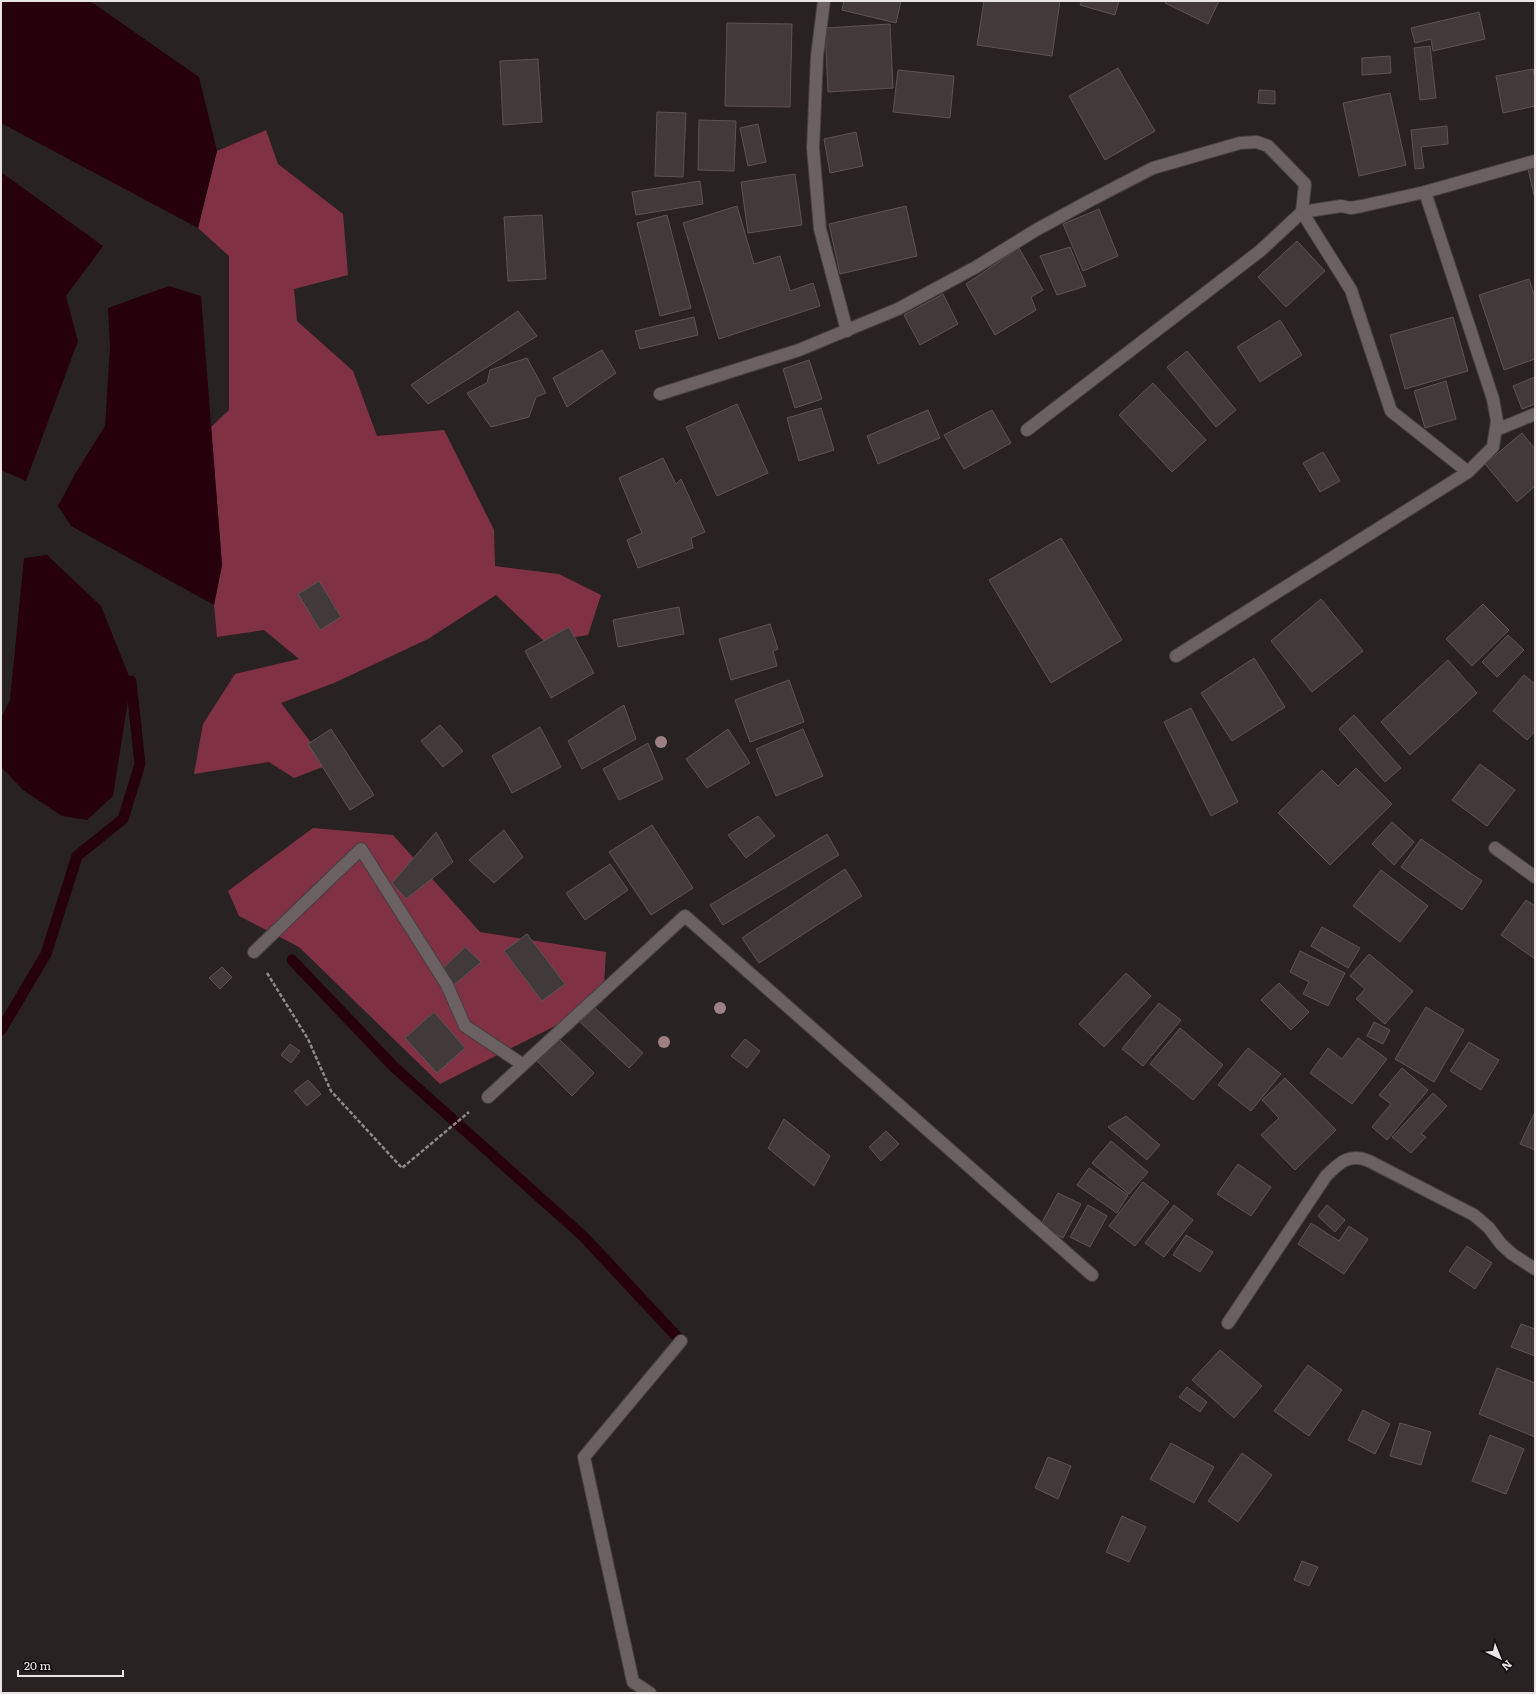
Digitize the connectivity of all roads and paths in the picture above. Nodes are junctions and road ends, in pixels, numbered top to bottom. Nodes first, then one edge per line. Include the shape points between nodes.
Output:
1 (824, 1) edge
2 (1535, 161) edge
3 (1425, 192) junction
4 (1302, 212) junction
5 (847, 331) junction
6 (660, 394) dead end
7 (1535, 414) edge
8 (1027, 430) dead end
9 (1496, 430) junction
10 (1468, 472) junction
11 (1176, 656) dead end
12 (1494, 848) dead end
13 (1535, 877) edge
14 (254, 952) joint
15 (522, 1064) junction
16 (488, 1097) joint
17 (1535, 1269) edge
18 (1092, 1275) dead end
19 (1228, 1323) dead end
20 (681, 1341) dead end
21 (650, 1693) edge

1 - 5 street via 817,56 813,148 820,229
2 - 3 street
3 - 4 street via 1351,208 1341,206
3 - 9 street via 1493,399
4 - 5 street via 1305,184 1268,146 1258,142 1240,143 1152,168 1063,215 976,267 898,309
4 - 8 street via 1260,252
4 - 10 street via 1351,290 1391,411
5 - 6 street via 799,350
7 - 9 street
9 - 10 street via 1493,446
10 - 11 street
12 - 13 street
14 - 15 street via 361,849 447,985 465,1026
14 - 16 path via 308,1039 331,1091 402,1168
15 - 16 street
15 - 18 street via 685,916
17 - 19 street via 1512,1254 1490,1228 1474,1215 1370,1161 1359,1157 1346,1159 1326,1176
20 - 21 street via 584,1457 633,1682

